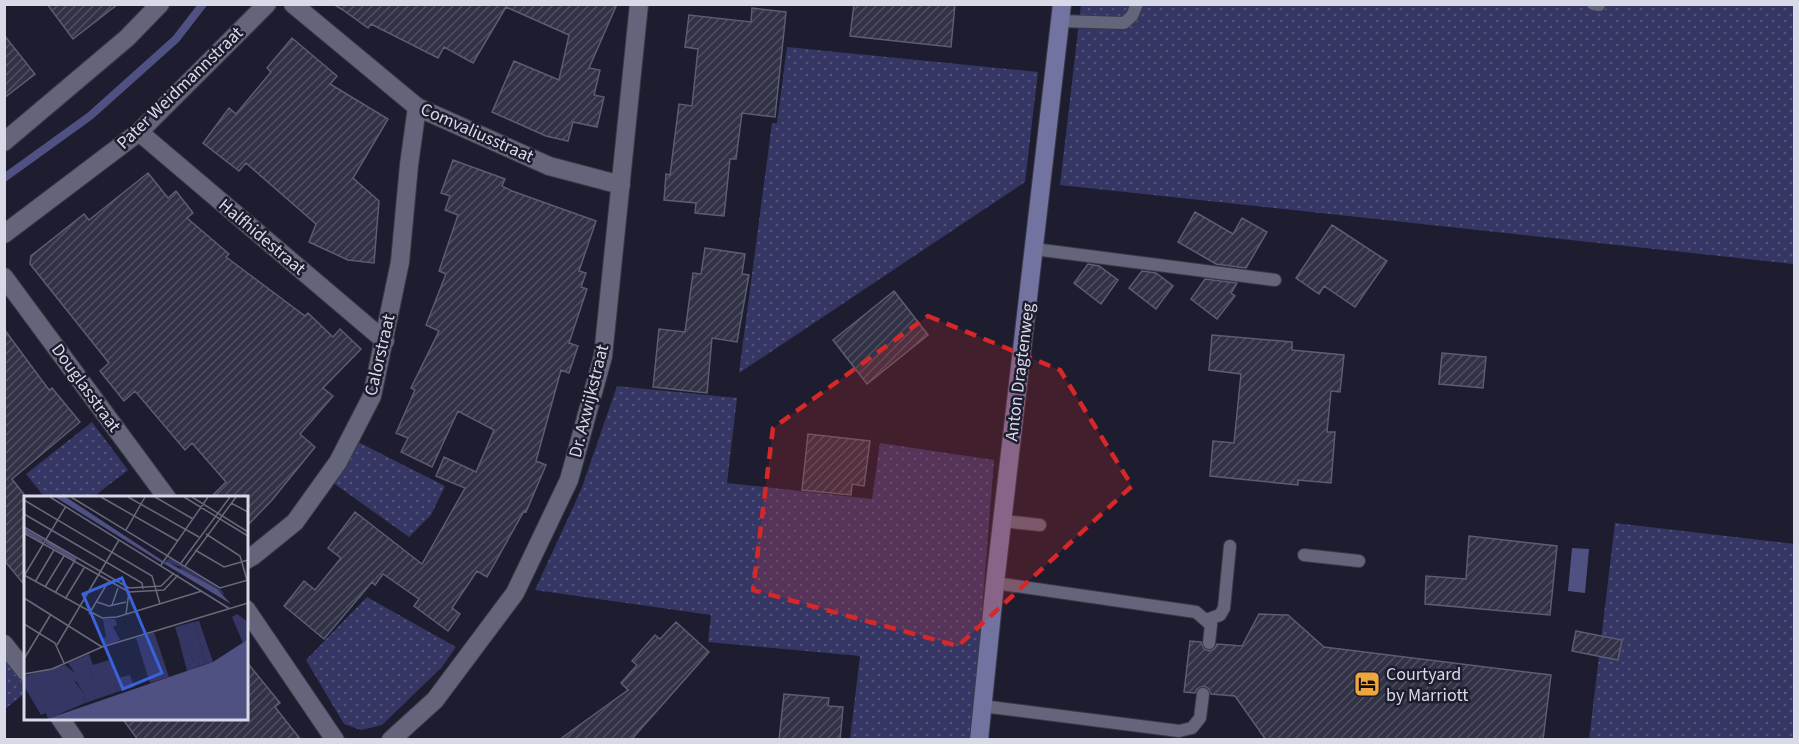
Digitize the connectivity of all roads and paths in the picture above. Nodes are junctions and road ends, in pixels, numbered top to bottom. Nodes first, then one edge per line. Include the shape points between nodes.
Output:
1 (160, 4) edge
2 (267, 4) edge
3 (293, 4) edge
4 (639, 4) edge
5 (1137, 4) edge
6 (1593, 4) edge
7 (1599, 5) edge
8 (1061, 13) edge
9 (417, 107) junction
10 (139, 132) junction
11 (4, 142) edge
12 (621, 185) junction
13 (4, 234) edge
14 (1034, 249) junction
15 (4, 277) edge
16 (1275, 280) dead end
17 (385, 342) junction
18 (166, 496) edge
19 (1003, 521) junction
20 (1041, 525) dead end
21 (1230, 546) dead end
22 (1304, 555) dead end
23 (248, 559) edge
24 (1359, 561) dead end
25 (995, 583) junction
26 (248, 612) edge
27 (1206, 620) junction
28 (1209, 643) dead end
29 (4, 644) edge
30 (24, 669) edge
31 (1203, 694) dead end
32 (982, 706) junction
33 (61, 720) edge
34 (75, 740) edge
35 (335, 740) edge
36 (391, 740) edge
37 (979, 740) edge

1 - 11 street via 128,38
2 - 10 street, Pater Weidmannstraat
3 - 9 street, Comvaliusstraat
4 - 12 street, Dr. Axwijkstraat
5 - 8 lane via 1124,23
6 - 7 lane
8 - 14 main road, Anton Dragtenweg
9 - 12 street, Comvaliusstraat via 549,166
9 - 17 street, Calorstraat via 400,262
10 - 13 street, Pater Weidmannstraat
10 - 17 street, Halfhidestraat
12 - 36 street, Dr. Axwijkstraat via 603,356 569,480 515,593 435,700
14 - 16 lane
14 - 19 main road, Anton Dragtenweg
15 - 18 street, Douglasstraat
17 - 23 street, Calorstraat via 372,396 338,462 296,522
19 - 20 lane
19 - 25 main road, Anton Dragtenweg
21 - 27 lane via 1224,608 1220,615
22 - 24 lane
25 - 27 lane via 1196,612
25 - 32 main road, Anton Dragtenweg
26 - 35 street
27 - 28 lane via 1211,625
29 - 30 street
31 - 32 lane via 1200,718 1192,728 1179,731
32 - 37 main road, Anton Dragtenweg
33 - 34 street

